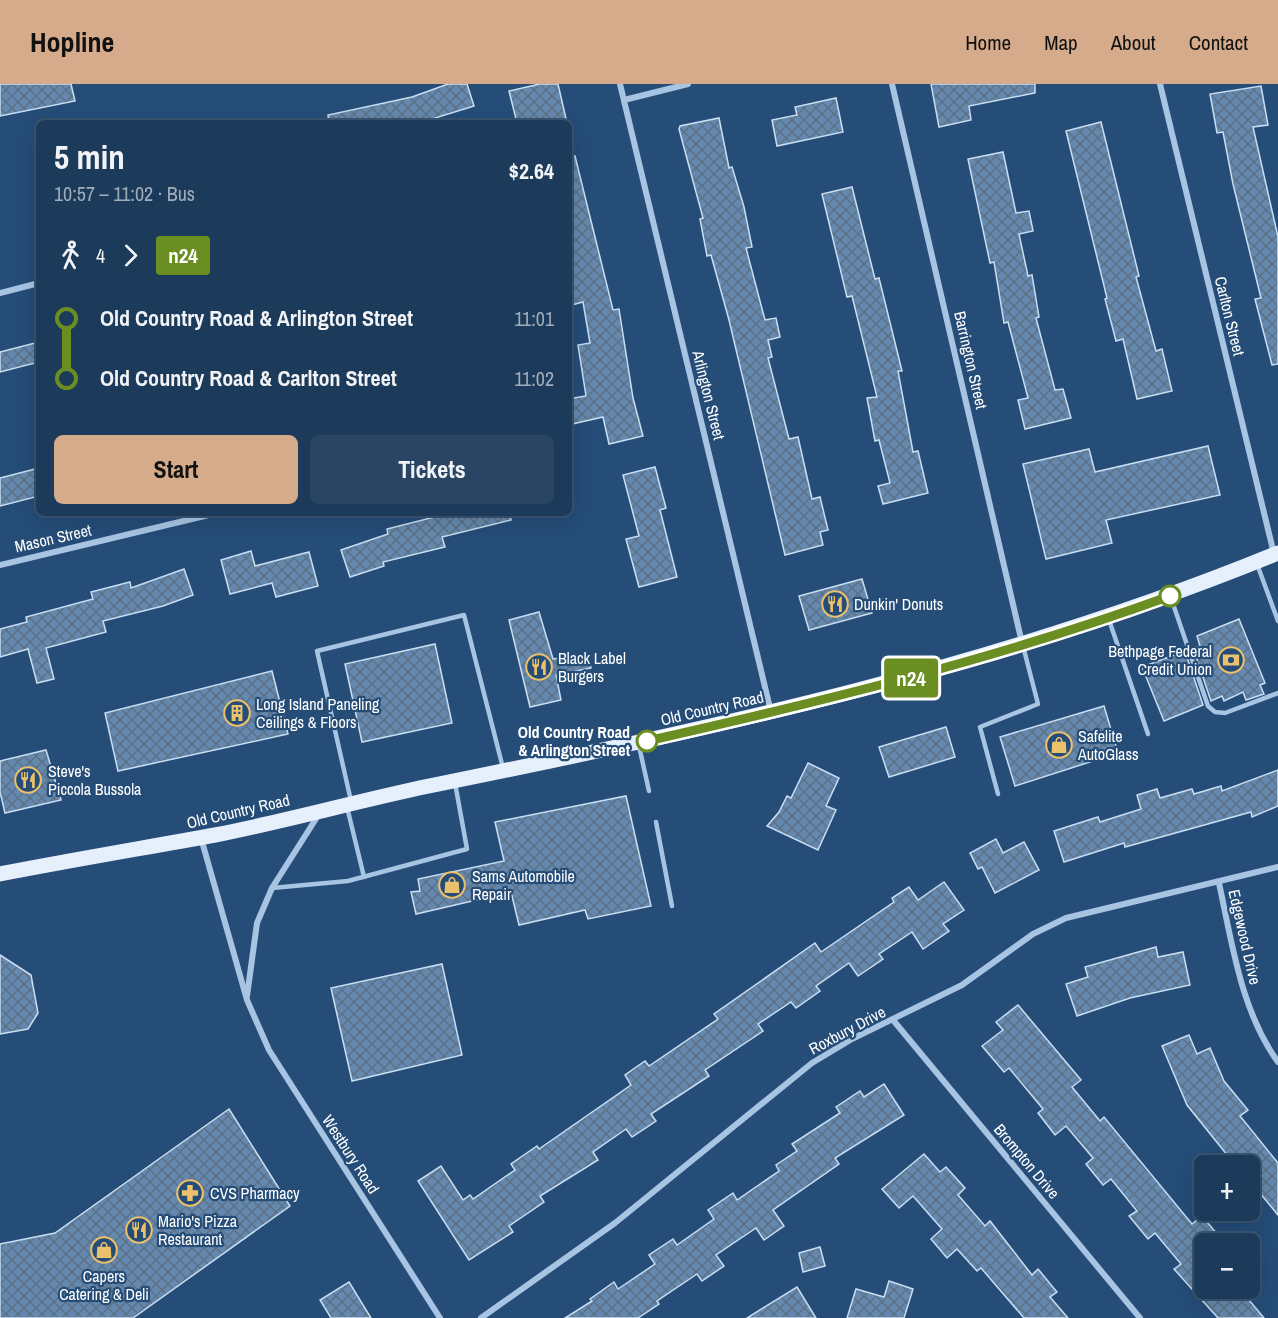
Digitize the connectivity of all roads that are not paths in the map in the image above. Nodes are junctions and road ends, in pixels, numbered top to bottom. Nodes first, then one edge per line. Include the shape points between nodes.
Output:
1 (620, 84) edge
2 (688, 84) edge
3 (892, 84) edge
4 (1160, 84) edge
5 (624, 100) junction
6 (36, 284) edge
7 (0, 293) edge
8 (204, 516) edge
9 (1276, 554) edge
10 (1257, 563) junction
11 (0, 565) edge
12 (1170, 596) junction
13 (1108, 617) junction
14 (1278, 621) edge
15 (1022, 644) junction
16 (1278, 693) edge
17 (771, 712) junction
18 (1148, 734) dead end
19 (639, 743) junction
20 (504, 771) junction
21 (455, 781) junction
22 (649, 791) dead end
23 (998, 794) dead end
24 (349, 803) junction
25 (321, 810) junction
26 (656, 822) dead end
27 (201, 837) junction
28 (1278, 867) edge
29 (0, 874) edge
30 (364, 877) junction
31 (1219, 883) junction
32 (272, 888) junction
33 (672, 906) dead end
34 (247, 1000) junction
35 (893, 1020) junction
36 (1278, 1062) edge
37 (440, 1318) edge
38 (481, 1318) edge
39 (1140, 1318) edge

1 - 5 street, Arlington Street
2 - 5 street
3 - 15 street, Barrington Street
4 - 9 street, Carlton Street
5 - 17 street, Arlington Street
6 - 7 street
8 - 11 street, Mason Street
9 - 10 main road, Old Country Road
10 - 12 main road, Old Country Road
10 - 14 lane
12 - 13 main road, Old Country Road
12 - 16 lane via 1209,706 1215,712 1225,713
13 - 15 main road, Old Country Road
13 - 18 lane
15 - 17 main road, Old Country Road via 906,679
15 - 23 lane via 1038,704 980,727
17 - 19 main road, Old Country Road
19 - 20 main road, Old Country Road
19 - 22 lane
20 - 21 main road, Old Country Road
20 - 24 lane via 464,615 317,651
21 - 24 main road, Old Country Road
21 - 30 lane via 467,849
24 - 25 main road, Old Country Road
24 - 30 lane
25 - 27 main road, Old Country Road
25 - 32 street
26 - 33 lane
27 - 29 main road, Old Country Road
27 - 34 street, Westbury Road
28 - 31 street, Roxbury Drive
30 - 32 lane
31 - 35 street, Roxbury Drive via 1066,918 1033,934 962,985
31 - 36 street, Edgewood Drive via 1244,992
32 - 34 street via 257,922
34 - 37 street, Westbury Road via 269,1050
35 - 38 street, Roxbury Drive via 812,1063 615,1223
35 - 39 street, Brompton Drive

